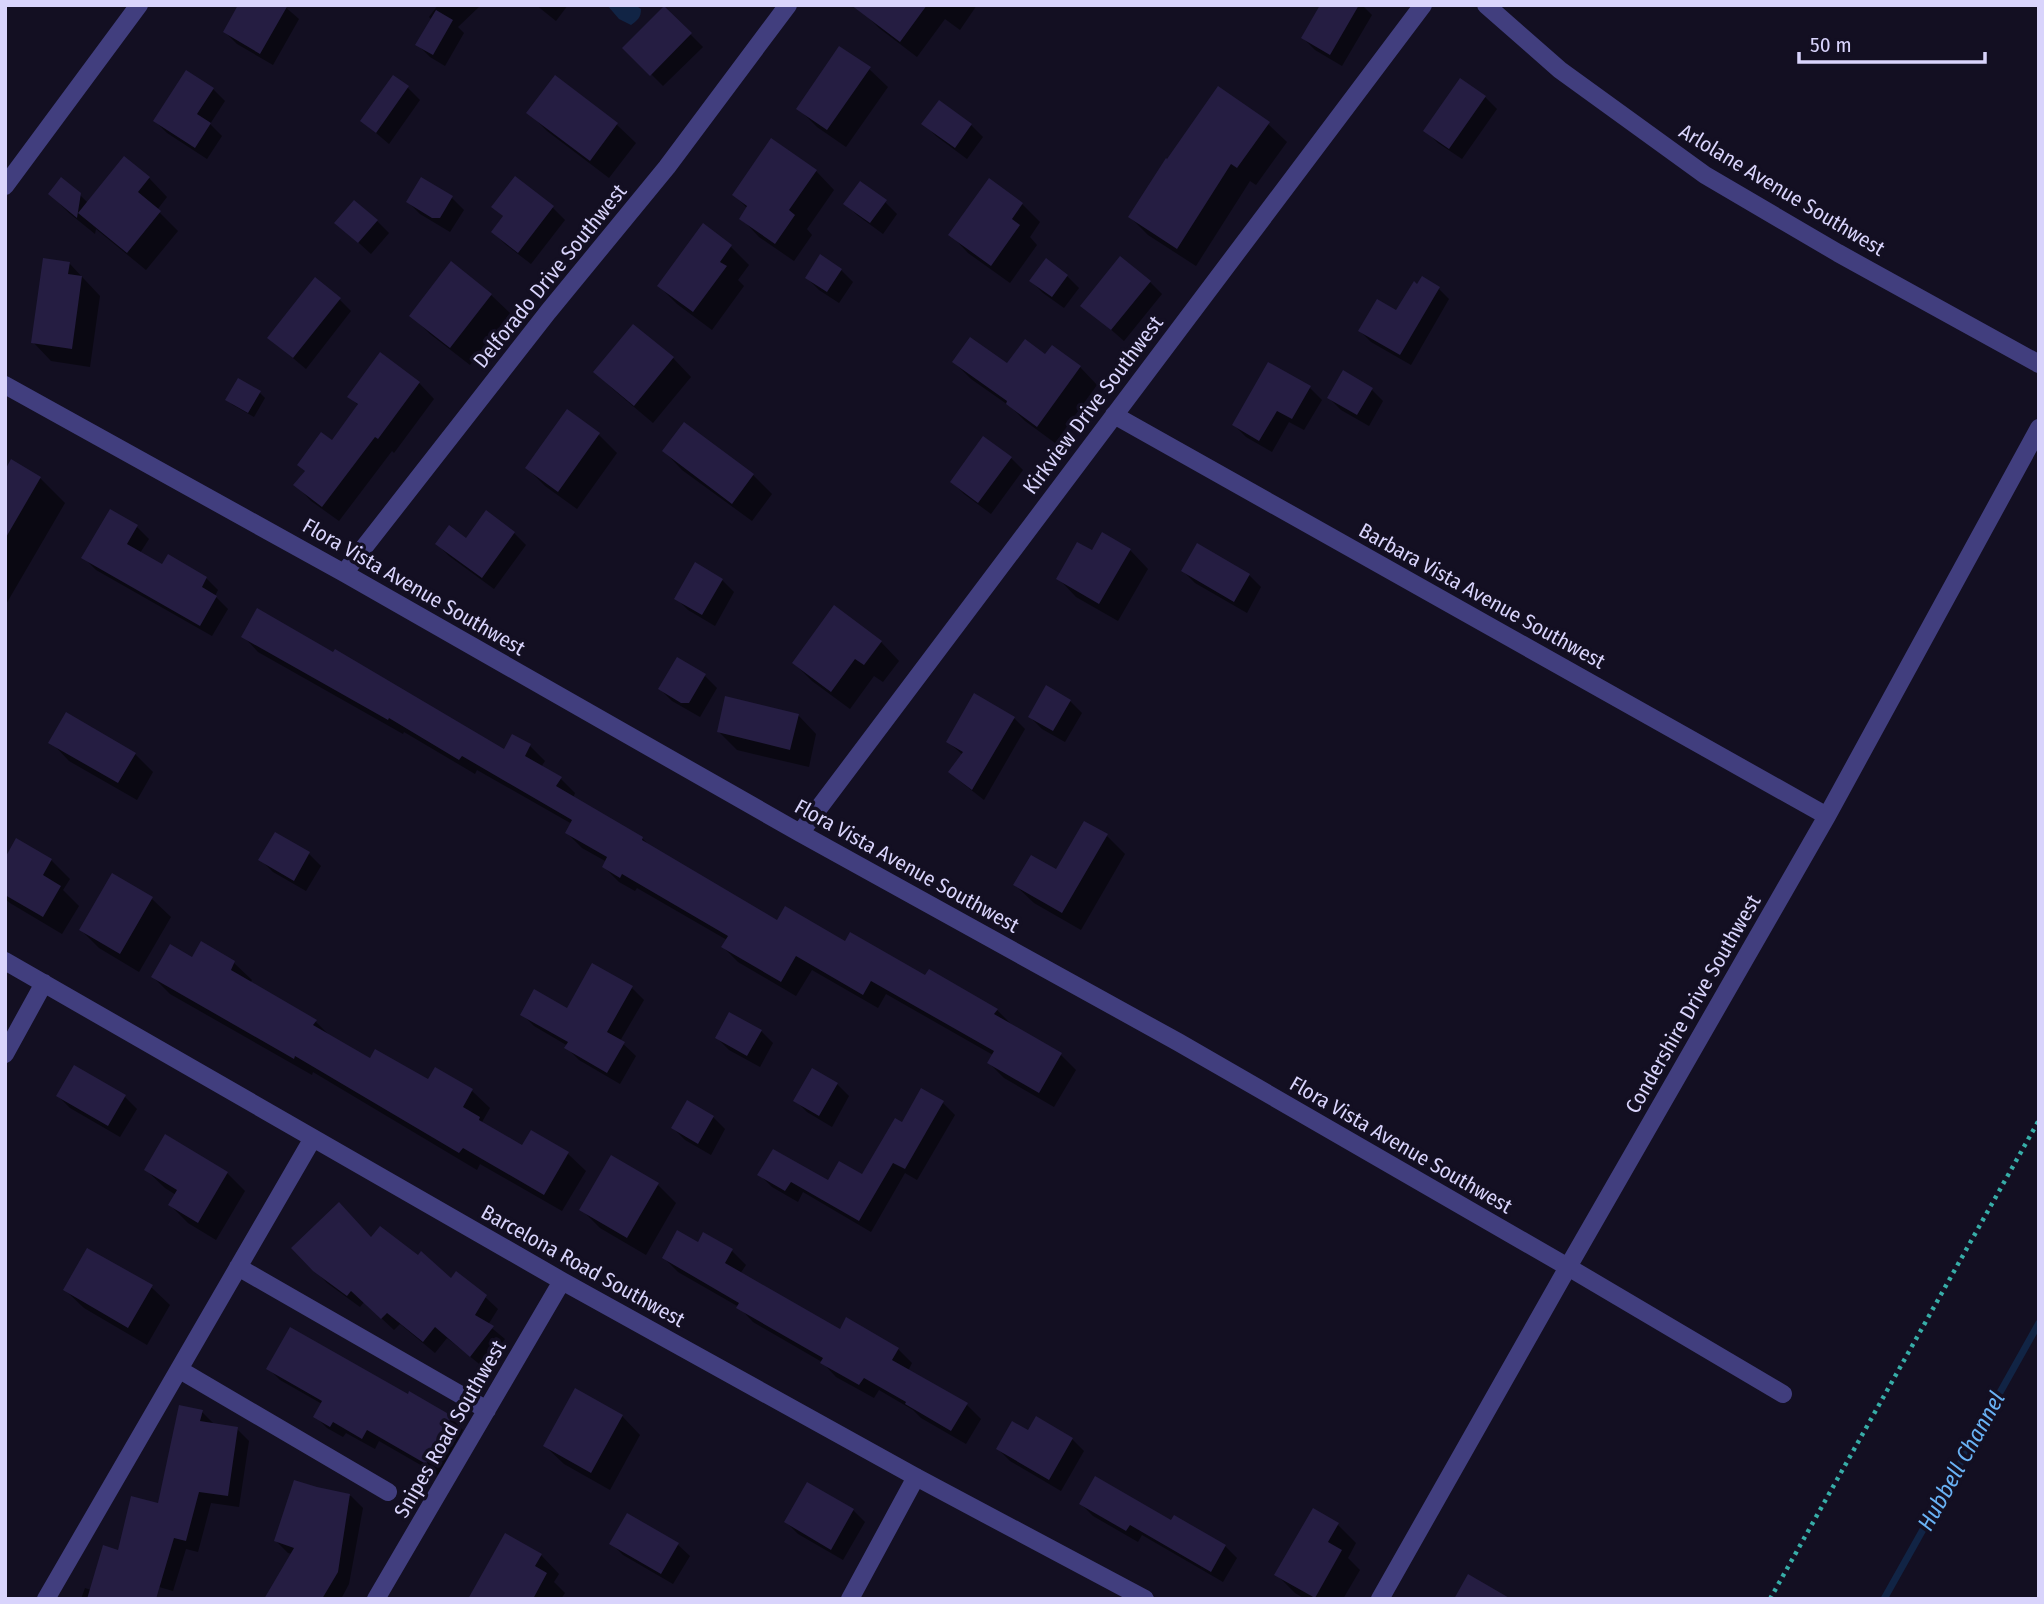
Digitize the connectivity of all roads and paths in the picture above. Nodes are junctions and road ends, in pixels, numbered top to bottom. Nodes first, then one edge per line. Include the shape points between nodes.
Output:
1 (139, 5) edge
2 (788, 5) edge
3 (1423, 5) edge
4 (1486, 5) edge
5 (5, 186) edge
6 (2039, 364) edge
7 (5, 385) edge
8 (1114, 415) junction
9 (2039, 428) edge
10 (344, 573) junction
11 (1827, 816) junction
12 (800, 833) junction
13 (5, 961) edge
14 (44, 983) junction
15 (5, 1054) edge
16 (2039, 1120) edge
17 (313, 1138) junction
18 (238, 1267) junction
19 (1568, 1267) junction
20 (562, 1281) junction
21 (180, 1370) junction
22 (1783, 1394) dead end
23 (487, 1410) junction
24 (916, 1476) junction
25 (388, 1492) dead end
26 (46, 1599) edge
27 (376, 1599) edge
28 (850, 1599) edge
29 (1145, 1599) edge
30 (1380, 1599) edge
31 (1770, 1599) edge

1 - 5 street
2 - 10 street, Delforado Drive Southwest via 667,167
3 - 8 street, Kirkview Drive Southwest
4 - 6 street, Arlolane Avenue Southwest via 1560,70 1705,175
7 - 10 street, Flora Vista Avenue Southwest
8 - 11 street, Barbara Vista Avenue Southwest
8 - 12 street, Kirkview Drive Southwest
9 - 11 street, Condershire Drive Southwest
10 - 12 street, Flora Vista Avenue Southwest
11 - 19 street, Condershire Drive Southwest
12 - 19 street, Flora Vista Avenue Southwest via 1190,1049
13 - 14 street, Barcelona Road Southwest
14 - 15 street
14 - 17 street, Barcelona Road Southwest
16 - 31 path
17 - 18 street
17 - 20 street, Barcelona Road Southwest
18 - 21 street
18 - 23 street
19 - 22 street, Flora Vista Avenue Southwest
19 - 30 street, Condershire Drive Southwest
20 - 23 street, Snipes Road Southwest
20 - 24 street, Barcelona Road Southwest
21 - 25 street
21 - 26 street
23 - 27 street, Snipes Road Southwest
24 - 28 street
24 - 29 street, Barcelona Road Southwest

